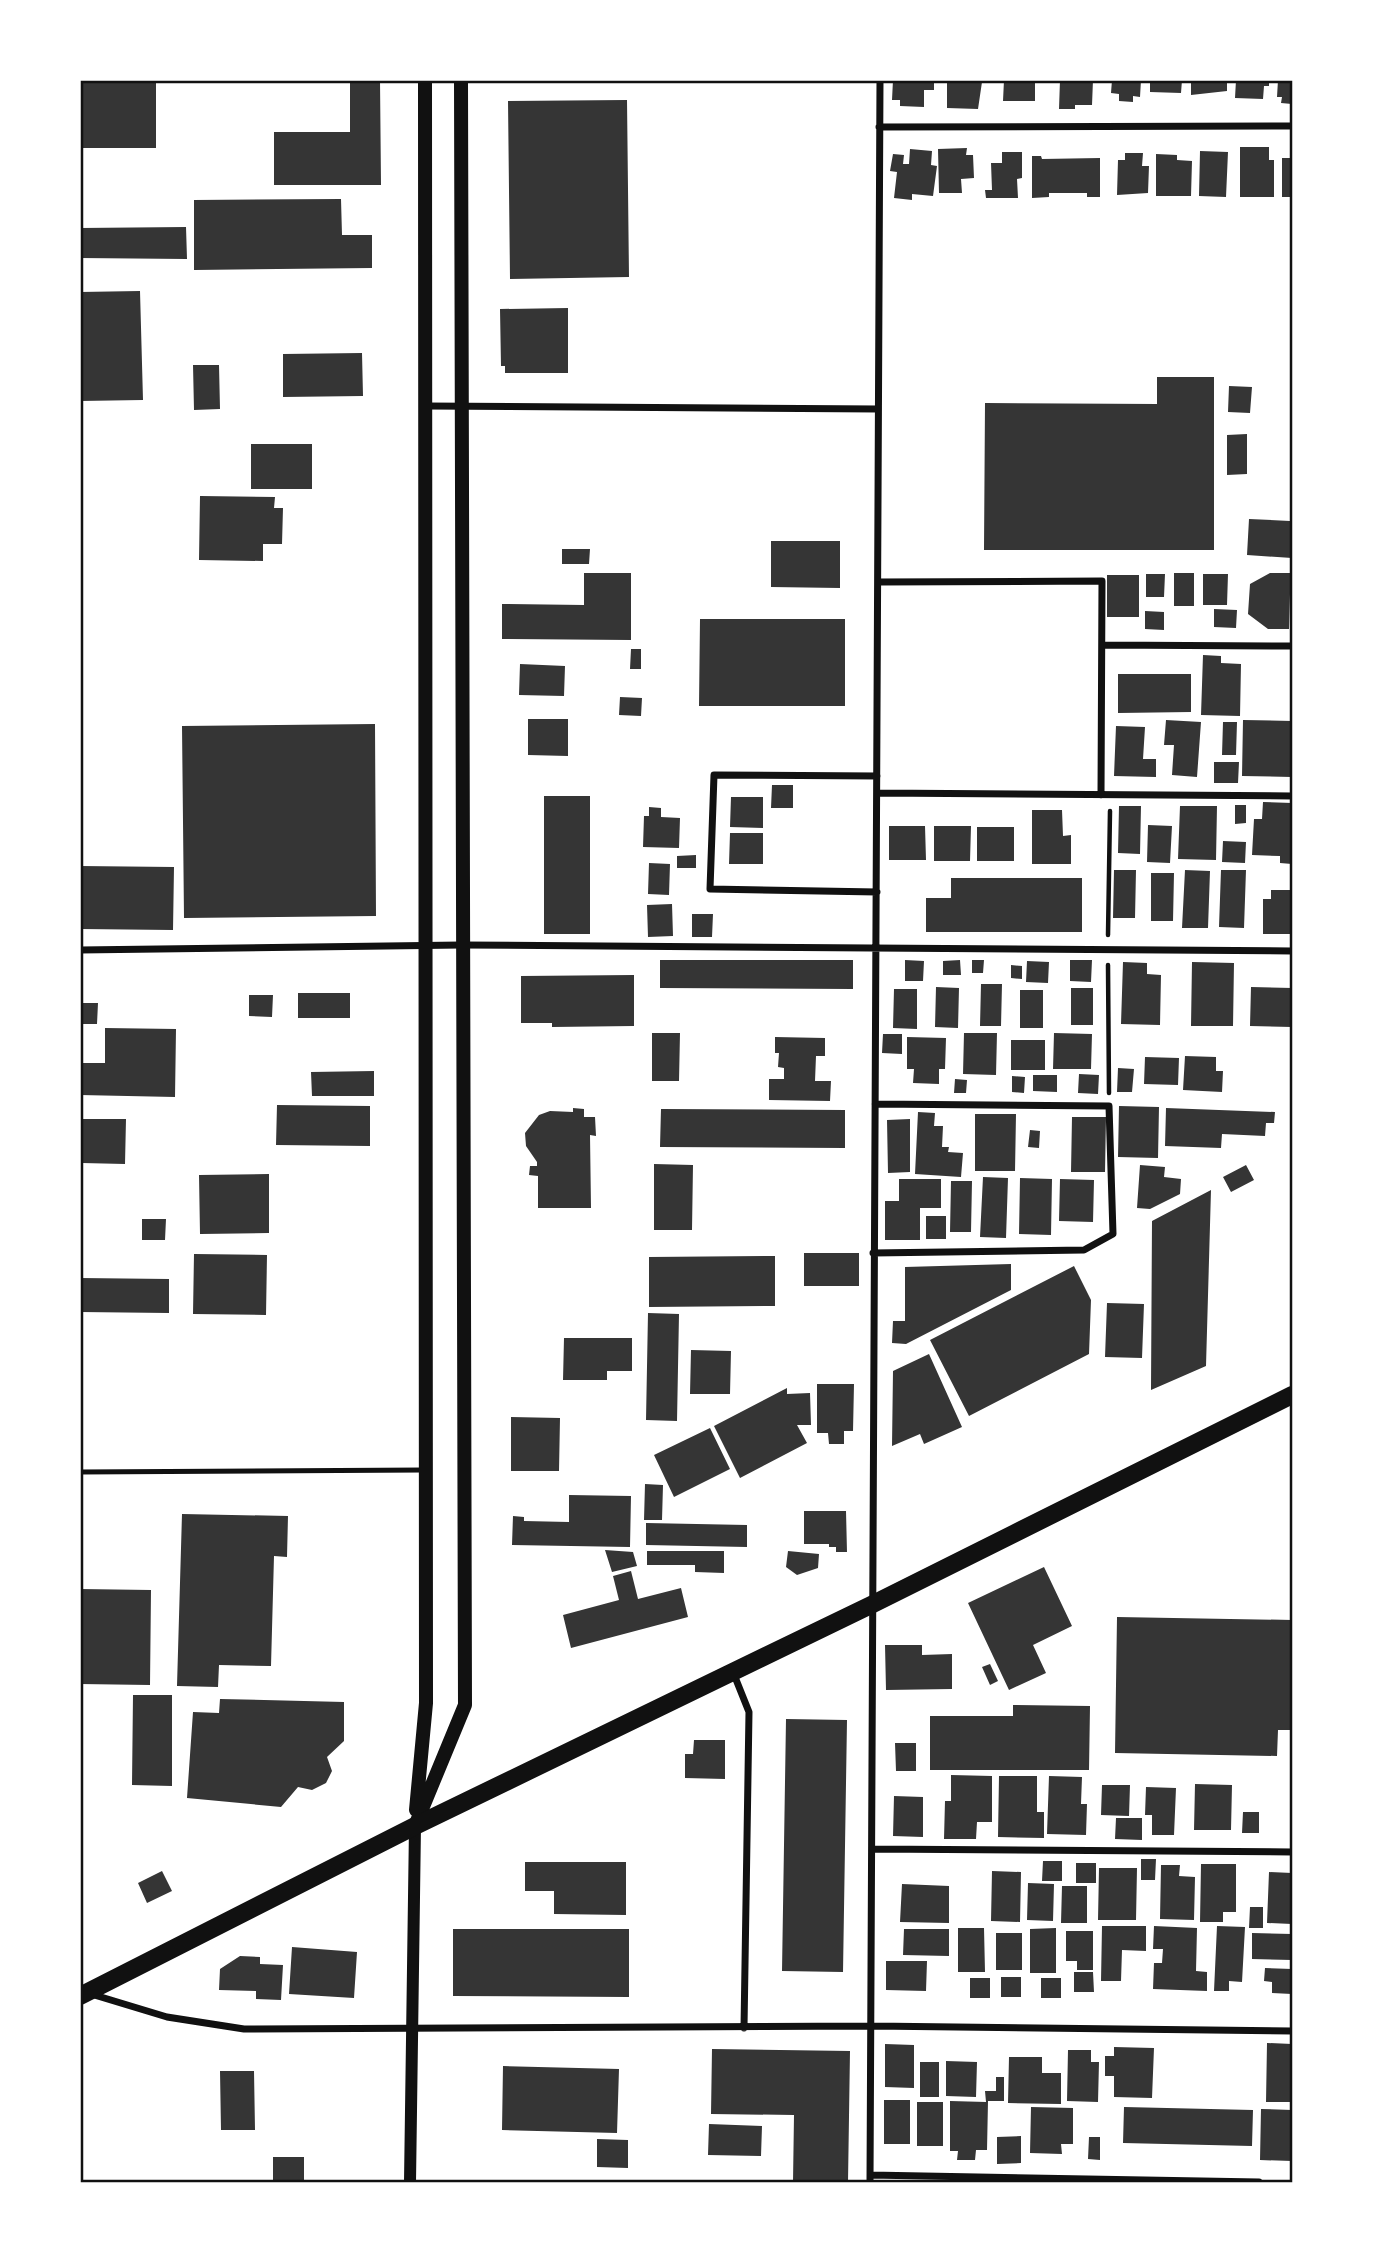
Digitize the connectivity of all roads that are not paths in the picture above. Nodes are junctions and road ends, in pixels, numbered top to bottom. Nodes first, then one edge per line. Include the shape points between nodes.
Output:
1 (425, 80) edge
2 (461, 80) edge
3 (880, 80) edge
4 (879, 127) junction
5 (1293, 127) edge
6 (425, 406) junction
7 (461, 407) junction
8 (878, 409) junction
9 (878, 582) junction
10 (1102, 645) junction
11 (1293, 646) edge
12 (877, 776) junction
13 (877, 793) junction
14 (1101, 795) junction
15 (1293, 796) edge
16 (877, 892) junction
17 (461, 945) junction
18 (425, 946) junction
19 (876, 947) junction
20 (80, 950) edge
21 (1293, 951) edge
22 (875, 1104) junction
23 (873, 1253) junction
24 (1293, 1395) edge
25 (426, 1470) junction
26 (80, 1472) edge
27 (871, 1605) junction
28 (733, 1672) junction
29 (415, 1826) junction
30 (873, 1849) junction
31 (1293, 1852) edge
32 (84, 1994) edge
33 (873, 2026) junction
34 (744, 2028) junction
35 (412, 2031) junction
36 (1293, 2031) edge
37 (870, 2179) edge
38 (410, 2182) edge
39 (1259, 2182) edge

1 - 6 main road
2 - 7 main road
3 - 4 street
4 - 5 street
4 - 8 street
6 - 7 street
6 - 18 main road
7 - 8 street
7 - 17 main road
8 - 9 street
9 - 10 street via 1102,582
9 - 12 street
10 - 11 street
10 - 14 street
12 - 13 street
12 - 16 street via 714,775 710,889
13 - 14 street
13 - 16 street
14 - 15 street
16 - 19 street
17 - 18 street
17 - 19 street
17 - 29 main road via 465,1705
18 - 20 street
18 - 25 main road
19 - 21 street
19 - 22 street
22 - 23 street
22 - 23 street via 1109,1106 1113,1234 1084,1250
23 - 27 street
24 - 27 main road
25 - 26 lane
25 - 29 main road via 426,1703
27 - 28 main road
27 - 30 street
28 - 29 main road
28 - 34 street via 749,1712
29 - 32 main road
29 - 35 street
30 - 31 street
30 - 33 street
32 - 35 street via 206,2025
33 - 34 street
33 - 36 street
33 - 37 street
34 - 35 street
35 - 38 street
37 - 39 street

